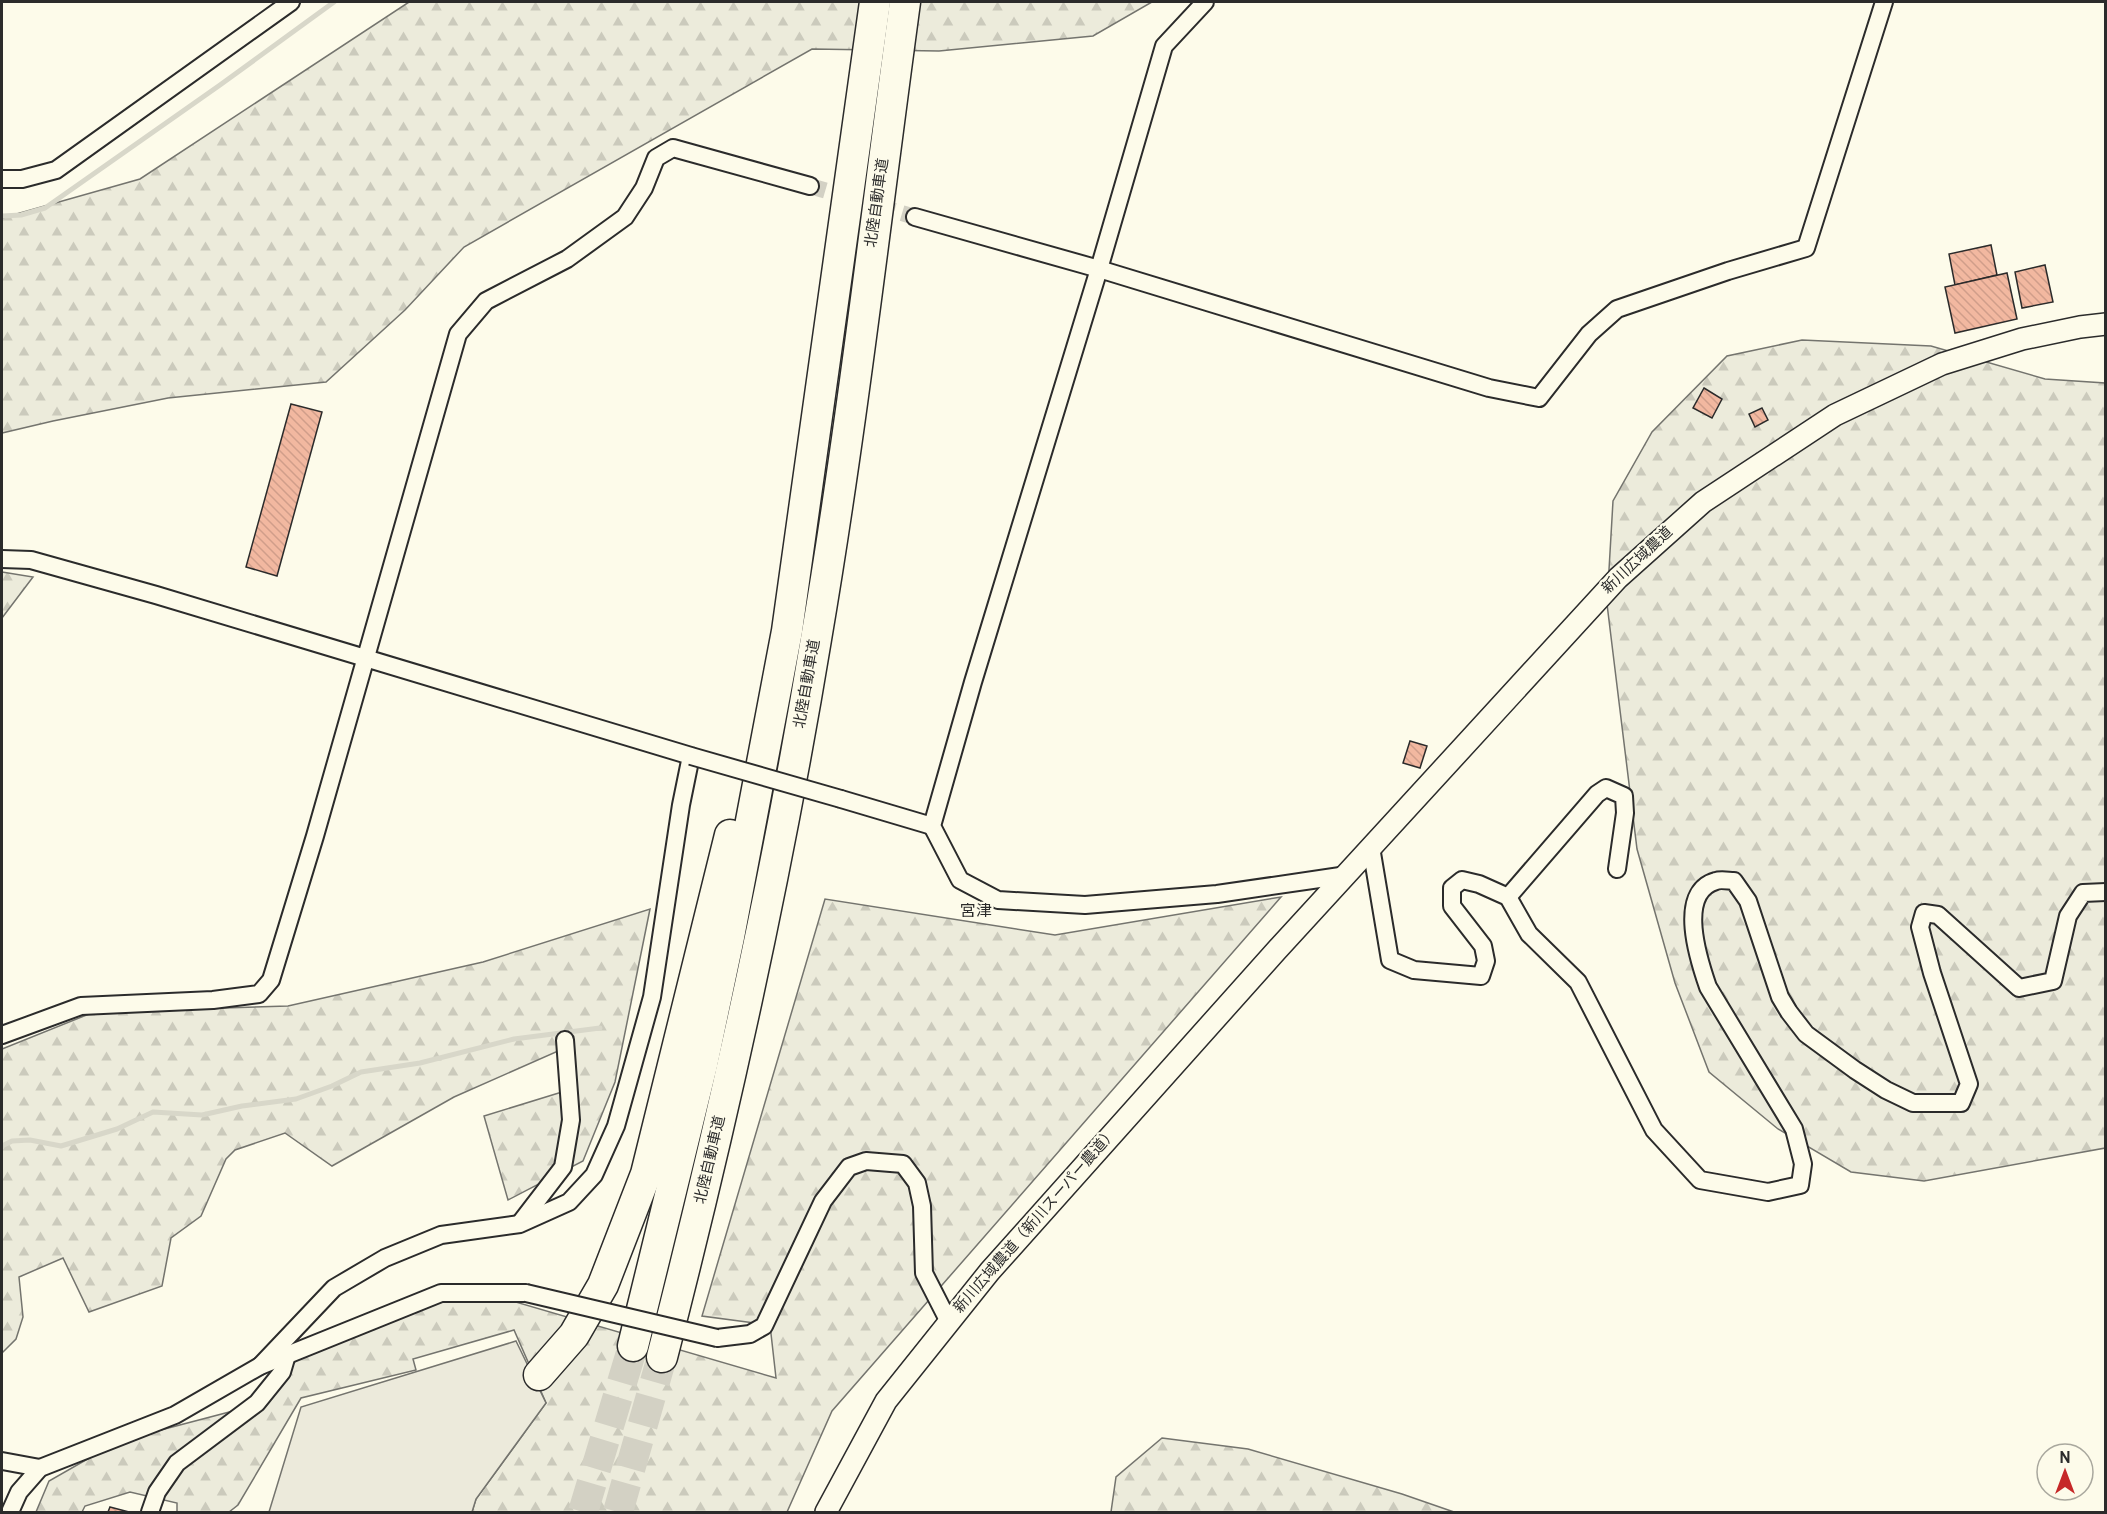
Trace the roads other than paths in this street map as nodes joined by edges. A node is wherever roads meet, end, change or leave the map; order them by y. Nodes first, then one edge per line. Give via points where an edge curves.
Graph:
1 (291, 2) edge
2 (875, 2) edge
3 (905, 2) edge
4 (1205, 2) edge
5 (1884, 2) edge
6 (2, 179) edge
7 (810, 186) tunnel mouth
8 (915, 218) tunnel mouth
9 (1099, 269) junction
10 (835, 291) junction
11 (2106, 324) edge
12 (2, 559) edge
13 (366, 657) junction
14 (691, 756) junction
15 (932, 826) junction
16 (1371, 847) junction
17 (1617, 869) dead end
18 (1347, 875) junction
19 (2106, 892) edge
20 (1508, 897) junction
21 (1276, 951) joint
22 (2, 1035) edge
23 (565, 1040) dead end
24 (520, 1224) junction
25 (949, 1322) junction
26 (633, 1346) tunnel mouth
27 (287, 1355) junction
28 (662, 1357) tunnel mouth
29 (260, 1366) junction
30 (539, 1375) dead end
31 (2, 1461) edge
32 (40, 1468) junction
33 (10, 1512) edge
34 (150, 1512) edge
35 (826, 1512) edge

1 - 6 street via 56,170 22,179
2 - 10 highway, 北陸自動車道
3 - 28 highway, 北陸自動車道 via 841,476 791,783 762,937
4 - 9 street via 1164,46
5 - 9 street via 1806,248 1617,309 1589,334 1539,398 1489,388
7 - 13 street via 673,148 656,158 644,188 625,217 567,259 486,302 458,334
8 - 9 street
9 - 15 street
10 - 26 highway, 北陸自動車道 via 787,631 755,804 702,1065
10 - 30 highway via 737,804 646,1174 603,1285 574,1335
11 - 16 street, 新川広域農道 via 2022,339 1942,364 1835,415 1703,501 1618,578
12 - 13 street via 32,560
13 - 14 street
13 - 22 street via 271,980 260,994 81,1006
14 - 15 street, bridge
14 - 24 street via 652,997 616,1126 594,1175 569,1202
15 - 18 street via 960,879 998,900 1085,905 1217,894
16 - 18 street, 新川広域農道
16 - 20 street via 1390,960 1414,970 1481,976 1486,961 1483,946 1452,906 1452,888 1462,880
17 - 20 street via 1624,796 1606,788
18 - 21 street, 新川広域農道
19 - 20 street via 2083,893 2068,916 2053,981 2029,987 2019,988 1938,915 1924,913 1920,927 1932,973 1969,1084 1961,1103 1943,1104 1913,1102 1886,1090 1806,1034 1780,997 1748,901 1734,881 1716,880 1702,889 1693,906 1694,929 1708,987 1794,1129 1803,1164 1800,1185 1768,1192 1700,1180 1654,1130 1578,982 1529,934
21 - 25 street, 新川広域農道（新川スーパー農道）
23 - 24 street via 571,1120 563,1167
24 - 29 street via 441,1236 385,1258 334,1288
25 - 27 street, bridge via 924,1273 922,1206 917,1183 903,1164 866,1161 849,1167 823,1201 764,1326 750,1334 717,1338 526,1293 441,1293
25 - 35 street, 新川広域農道（新川スーパー農道） via 886,1401
27 - 29 street
27 - 34 street via 282,1372 257,1403 177,1463 157,1492
29 - 32 street via 175,1415
31 - 32 street
32 - 33 street via 19,1492

